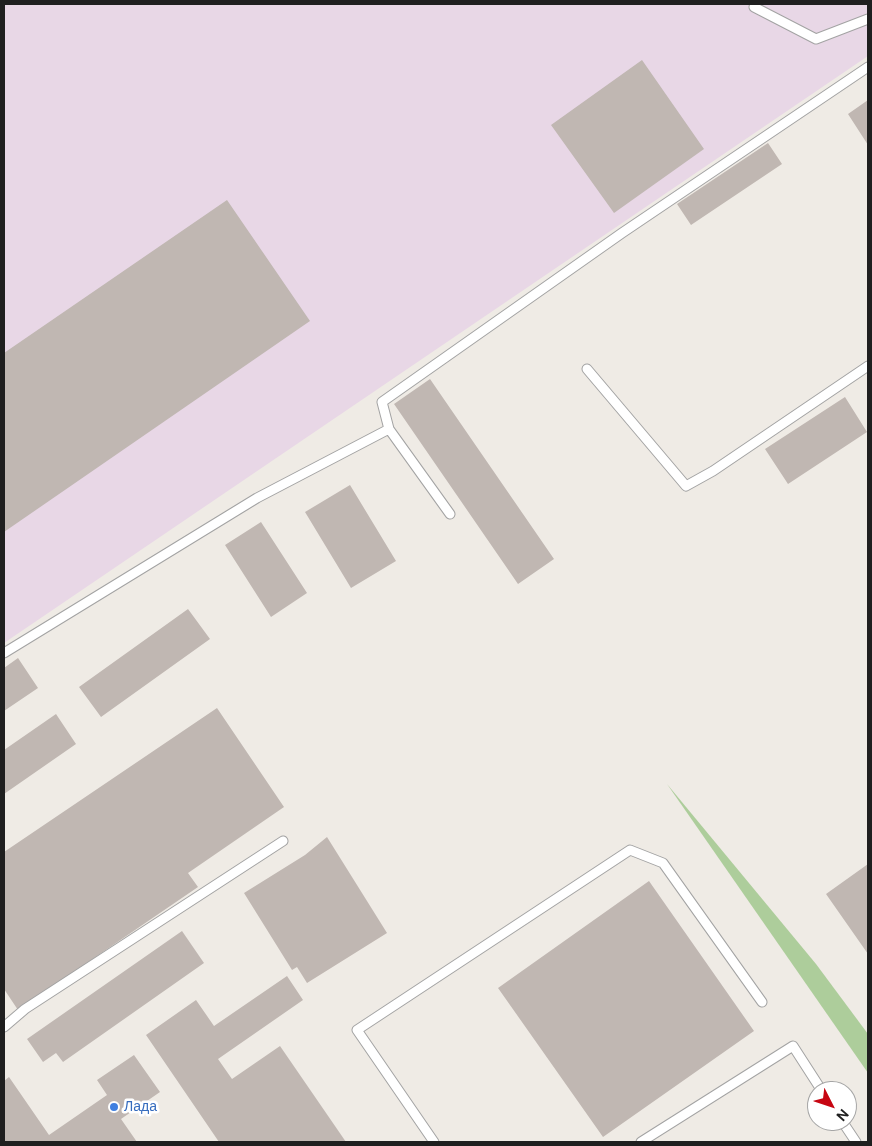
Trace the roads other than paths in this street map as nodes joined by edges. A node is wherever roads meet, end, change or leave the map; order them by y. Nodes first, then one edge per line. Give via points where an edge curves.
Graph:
1 (754, 7) dead end
2 (868, 19) edge
3 (868, 67) edge
4 (868, 366) edge
5 (586, 369) dead end
6 (389, 430) junction
7 (450, 514) dead end
8 (4, 653) edge
9 (283, 841) dead end
10 (762, 1002) dead end
11 (4, 1027) edge
12 (816, 1081) edge
13 (849, 1131) edge
14 (434, 1142) edge
15 (642, 1142) edge
16 (856, 1142) edge

1 - 2 lane via 816,39
3 - 6 lane via 622,233 382,402
4 - 5 lane via 686,486
6 - 7 lane
6 - 8 lane via 257,498
9 - 11 lane via 26,1009
10 - 14 lane via 663,863 630,850 357,1030
12 - 15 lane via 793,1046
13 - 16 lane

